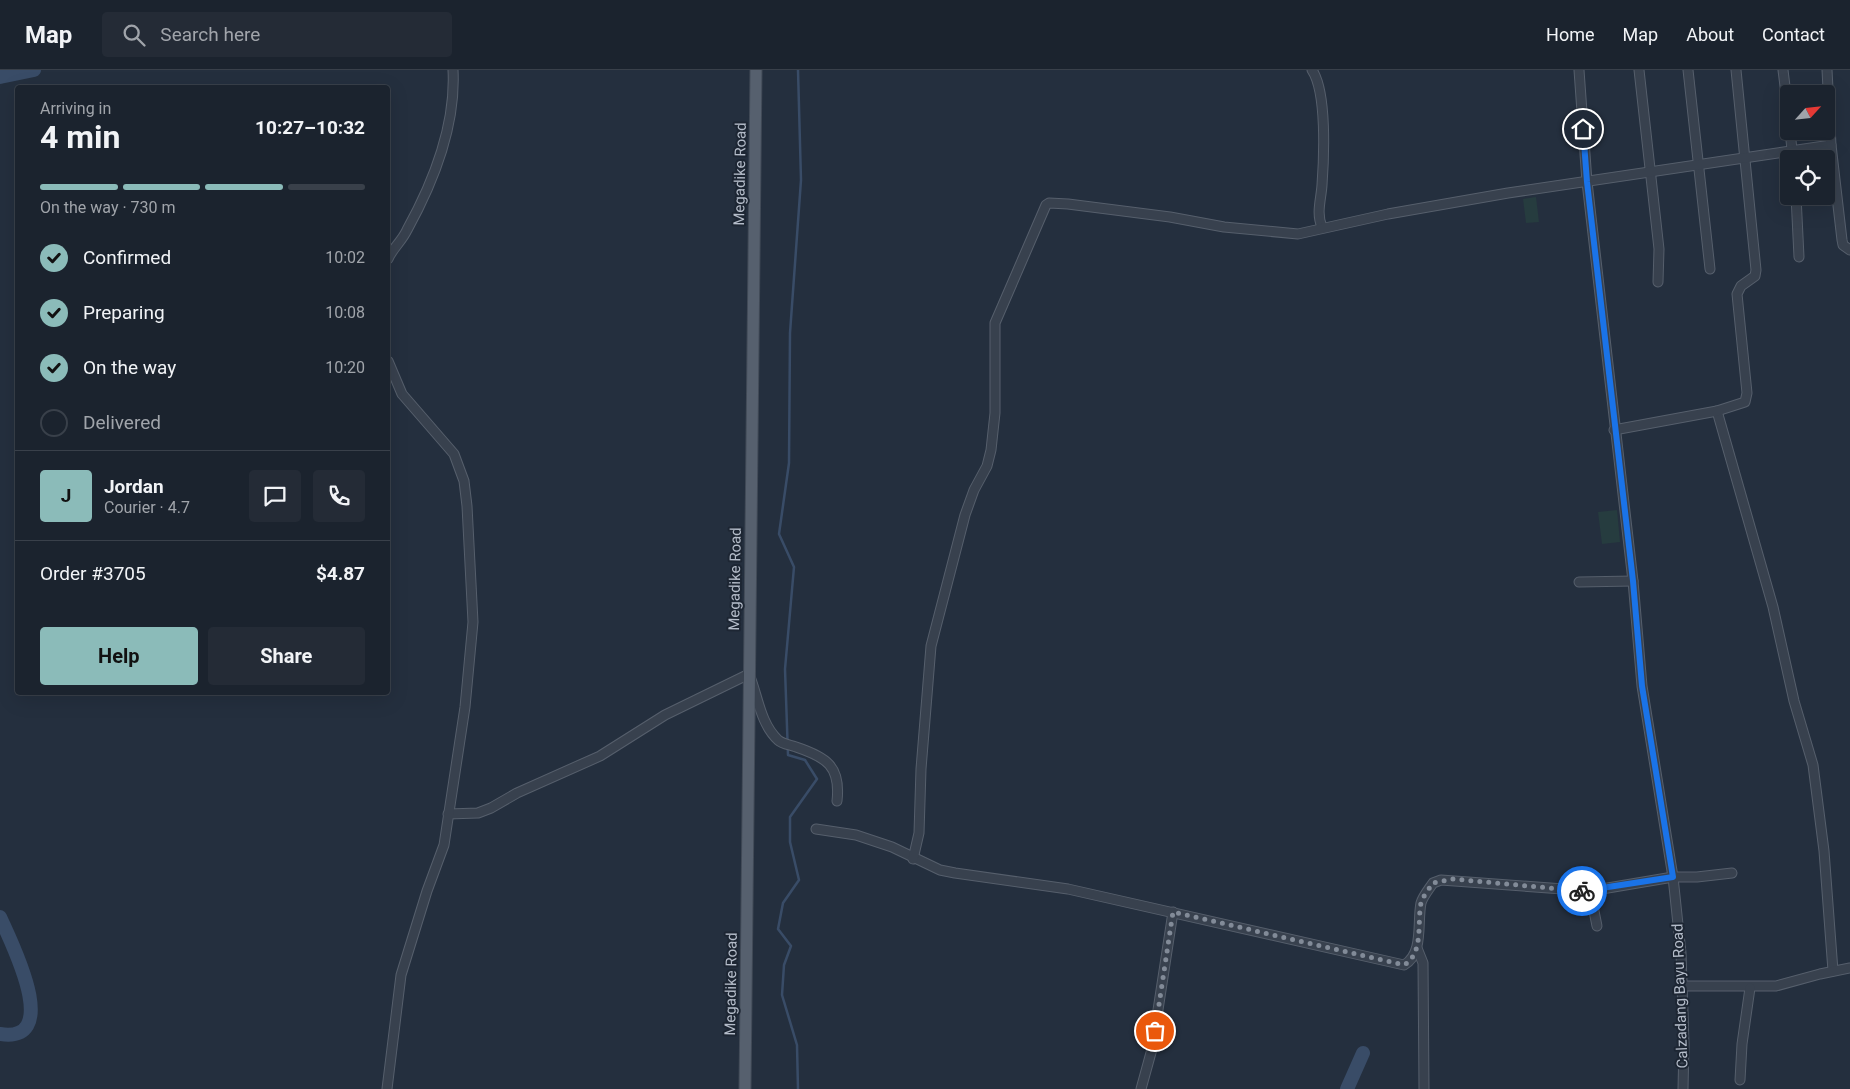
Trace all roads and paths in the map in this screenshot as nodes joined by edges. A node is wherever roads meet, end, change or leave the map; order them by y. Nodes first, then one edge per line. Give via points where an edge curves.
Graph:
1 (453, 70) edge
2 (756, 70) edge
3 (1312, 70) edge
4 (1579, 70) edge
5 (1638, 70) edge
6 (1688, 70) edge
7 (1736, 70) edge
8 (1783, 70) edge
9 (1827, 70) edge
10 (1785, 85) edge
11 (1831, 145) junction
12 (1812, 150) edge
13 (1780, 156) edge
14 (1745, 158) junction
15 (1698, 166) junction
16 (1650, 172) junction
17 (1587, 182) junction
18 (1796, 205) edge
19 (1322, 228) junction
20 (1850, 250) edge
21 (390, 256) edge
22 (1799, 257) dead end
23 (1710, 269) dead end
24 (1658, 282) dead end
25 (390, 366) edge
26 (1717, 411) junction
27 (1614, 430) junction
28 (1633, 581) junction
29 (1579, 582) dead end
30 (749, 674) junction
31 (837, 801) dead end
32 (448, 814) junction
33 (816, 830) dead end
34 (913, 859) junction
35 (1732, 873) dead end
36 (1673, 877) junction
37 (1590, 891) junction
38 (1173, 912) junction
39 (1597, 926) dead end
40 (1416, 948) junction
41 (1850, 968) edge
42 (1833, 971) junction
43 (1682, 986) junction
44 (1750, 988) junction
45 (1740, 1080) dead end
46 (387, 1089) edge
47 (745, 1089) edge
48 (1141, 1089) edge
49 (1424, 1089) edge
50 (1683, 1089) edge

1 - 21 street via 454,86 446,137 430,184
2 - 30 main road, Megadike Road
3 - 19 street via 1321,107 1323,153 1318,214
4 - 17 street, Calzadang Bayu Road
5 - 16 street
6 - 15 street
7 - 14 street
8 - 10 street
9 - 11 street
11 - 12 street
11 - 20 street via 1842,240
13 - 14 street
14 - 15 street
14 - 26 street via 1756,270 1755,276 1741,286 1737,294 1746,399 1743,405
15 - 16 street
15 - 23 street
16 - 17 street
16 - 24 street via 1659,250
17 - 19 street via 1508,193
17 - 27 street, Calzadang Bayu Road
18 - 22 street
19 - 34 street via 1286,234 1068,204 1046,205 995,323 995,412 991,450 965,515 931,646 919,833
25 - 32 street via 402,394 454,454 464,481 473,622 465,707
26 - 27 street
26 - 42 street via 1813,765 1824,851
27 - 28 street, Calzadang Bayu Road
28 - 29 street
28 - 36 street, Calzadang Bayu Road via 1642,686
30 - 31 street via 759,707 779,742 818,754 835,773
30 - 32 street via 665,715 600,756 491,808 478,813
30 - 47 main road, Megadike Road
32 - 46 street via 444,845 426,891 401,975
33 - 34 street via 856,835 892,847
34 - 38 street via 940,870 1068,888
35 - 36 street
36 - 37 street
36 - 43 street, Calzadang Bayu Road via 1682,953
37 - 39 street
37 - 40 street via 1453,879 1433,883 1422,902
38 - 40 street via 1404,965 1410,962
38 - 48 street via 1152,1049
40 - 49 street via 1423,963
41 - 42 street
42 - 44 street via 1776,986
43 - 44 street
43 - 50 street, Calzadang Bayu Road
44 - 45 street

